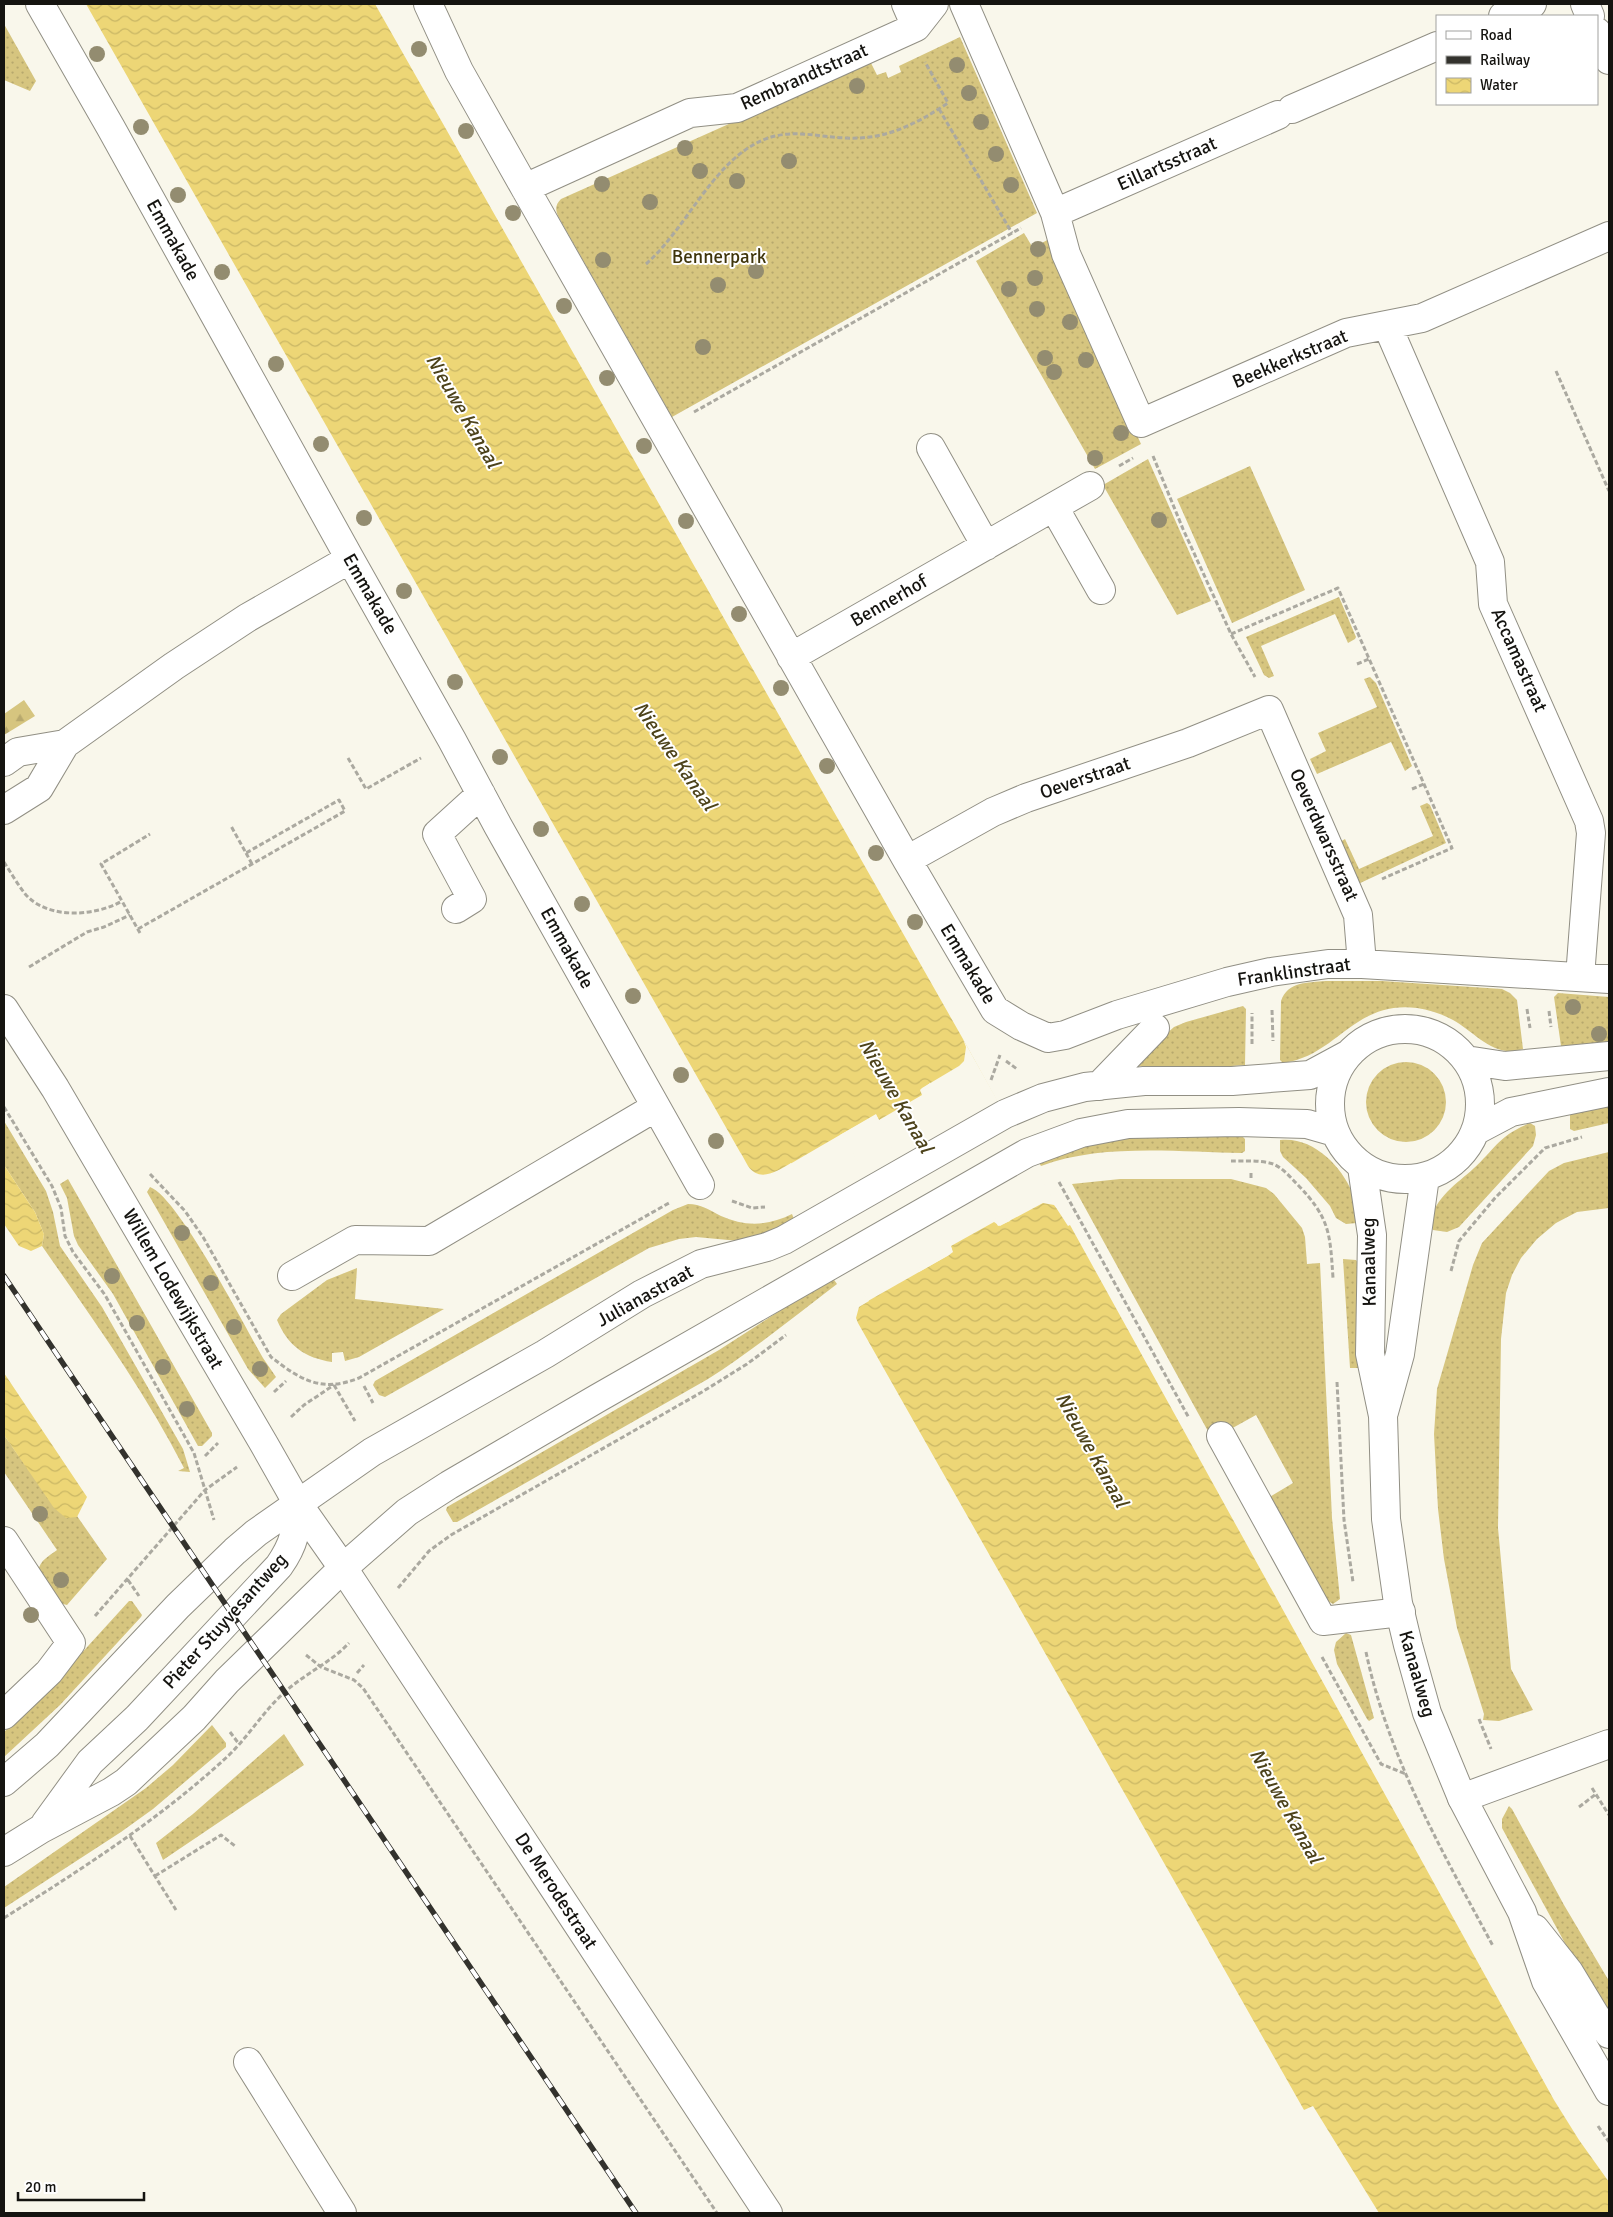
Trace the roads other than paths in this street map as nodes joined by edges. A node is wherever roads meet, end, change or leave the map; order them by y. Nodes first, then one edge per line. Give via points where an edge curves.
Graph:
1 (40, 4) edge
2 (428, 4) edge
3 (934, 4) edge
4 (964, 4) edge
5 (1532, 4) edge
6 (911, 15) edge
7 (1505, 15) edge
8 (1598, 34) edge
9 (1436, 46) edge
10 (1609, 60) edge
11 (525, 188) junction
12 (1055, 213) junction
13 (1609, 236) edge
14 (1387, 325) junction
15 (931, 448) dead end
16 (1090, 486) dead end
17 (1054, 507) junction
18 (986, 546) junction
19 (350, 559) junction
20 (1101, 590) dead end
21 (792, 657) junction
22 (1269, 710) joint
23 (65, 744) junction
24 (4, 762) edge
25 (481, 794) junction
26 (4, 810) edge
27 (906, 860) junction
28 (456, 909) dead end
29 (1362, 964) junction
30 (1580, 977) junction
31 (1609, 979) edge
32 (1188, 994) junction
33 (4, 1009) edge
34 (1048, 1038) joint
35 (1347, 1055) junction
36 (1609, 1056) edge
37 (1466, 1060) junction
38 (1099, 1086) junction
39 (1609, 1092) edge
40 (656, 1107) junction
41 (1475, 1131) junction
42 (1335, 1132) junction
43 (1362, 1167) junction
44 (1426, 1177) junction
45 (700, 1185) road end
46 (292, 1276) dead end
47 (1383, 1416) junction
48 (1222, 1436) dead end
49 (298, 1504) junction
50 (4, 1542) edge
51 (343, 1568) junction
52 (1401, 1612) junction
53 (4, 1715) edge
54 (1609, 1744) edge
55 (4, 1782) edge
56 (1462, 1798) junction
57 (41, 1829) junction
58 (4, 1852) edge
59 (1522, 1912) junction
60 (1609, 2034) edge
61 (248, 2062) dead end
62 (1609, 2091) edge
63 (342, 2213) edge
64 (768, 2213) edge

1 - 19 street, Emmakade
2 - 11 street, Emmakade via 459,71
3 - 6 street, Rembrandtstraat
4 - 12 street
5 - 7 street
6 - 11 street, Rembrandtstraat via 737,108 690,112
8 - 10 street
9 - 12 street, Eillartsstraat
11 - 21 street, Emmakade
12 - 14 street, Beekkerkstraat via 1066,254 1141,423 1346,333
13 - 14 street, Beekkerkstraat via 1422,318
14 - 30 street, Accamastraat via 1490,562 1493,604 1589,821 1591,833
15 - 18 street
16 - 17 street, Bennerhof
17 - 18 street, Bennerhof
17 - 20 street
18 - 21 street, Bennerhof
19 - 23 street via 247,618
19 - 25 street, Emmakade
21 - 27 street, Emmakade
22 - 27 street, Oeverstraat via 1188,743 1026,798 993,812
22 - 29 street, Oeverdwarsstraat via 1358,914
23 - 24 street via 18,752
23 - 26 street via 39,788
25 - 28 street via 437,834 472,898
25 - 40 street, Emmakade
27 - 34 street, Emmakade via 995,1010
29 - 30 street, Franklinstraat
29 - 32 street, Franklinstraat via 1328,964 1271,972
30 - 31 street, Franklinstraat
32 - 34 street, Franklinstraat
32 - 38 street
33 - 49 street, Willem Lodewijkstraat via 55,1088
35 - 37 street via 1364,1040 1385,1031 1407,1028 1430,1032 1450,1043
35 - 38 street via 1310,1074 1292,1077 1144,1081
35 - 42 street via 1334,1079 1329,1106
36 - 37 street via 1505,1066
37 - 41 street via 1477,1082 1480,1107
38 - 49 street, Julianastraat via 1043,1098 1005,1114 767,1247 701,1264 642,1294 545,1354 380,1447
39 - 41 street via 1511,1112
40 - 45 street, Emmakade
40 - 46 street via 429,1241 354,1240
41 - 44 street via 1464,1152 1446,1167
42 - 43 street via 1346,1152
42 - 51 street via 1307,1124 1128,1124 1073,1136 1027,1153 449,1485 407,1512
43 - 44 street via 1382,1176 1404,1180
43 - 47 street, Kanaalweg via 1372,1235 1370,1354
44 - 47 street, Kanaalweg via 1400,1354
47 - 52 street, Kanaalweg via 1386,1519
48 - 52 street via 1323,1620
49 - 51 street, Willem Lodewijkstraat
49 - 55 street, Pieter Stuyvesantweg via 256,1533 207,1577 47,1745
49 - 57 street, Pieter Stuyvesantweg via 292,1548 279,1566 137,1718 90,1762
50 - 53 street via 71,1643 49,1672
51 - 57 street, Pieter Stuyvesantweg via 150,1761 111,1792
51 - 64 street, De Merodestraat
52 - 56 street, Kanaalweg via 1427,1713
54 - 56 street
56 - 59 street, Kanaalweg
57 - 58 street, Pieter Stuyvesantweg
59 - 60 street, Kanaalweg via 1569,1972
59 - 62 street, Kanaalweg via 1546,1981
61 - 63 street

